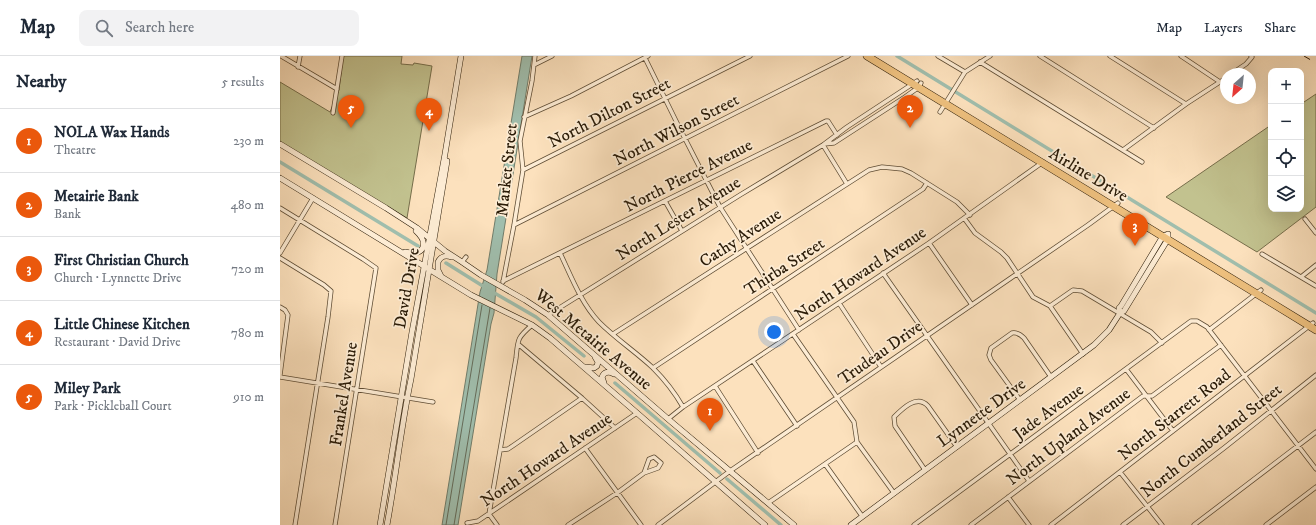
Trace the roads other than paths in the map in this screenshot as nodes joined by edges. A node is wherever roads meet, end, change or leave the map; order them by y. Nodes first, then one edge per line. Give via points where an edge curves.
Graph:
1 (281, 56) edge
2 (300, 56) edge
3 (342, 56) edge
4 (461, 56) edge
5 (465, 56) edge
6 (535, 56) edge
7 (552, 56) edge
8 (750, 56) edge
9 (848, 56) edge
10 (867, 56) edge
11 (875, 56) edge
12 (938, 56) edge
13 (990, 56) edge
14 (1040, 56) edge
15 (1110, 56) edge
16 (1181, 56) edge
17 (1251, 56) edge
18 (647, 57) edge
19 (980, 62) junction
20 (534, 65) junction
21 (298, 67) junction
22 (1240, 68) edge
23 (965, 72) junction
24 (1220, 82) joint
25 (917, 84) junction
26 (336, 89) junction
27 (665, 98) junction
28 (888, 100) junction
29 (948, 100) junction
30 (1186, 104) junction
31 (891, 106) junction
32 (874, 109) junction
33 (940, 112) dead end
34 (333, 113) dead end
35 (877, 114) junction
36 (524, 117) junction
37 (1154, 128) junction
38 (837, 135) junction
39 (686, 139) junction
40 (280, 144) edge
41 (823, 145) junction
42 (1123, 150) junction
43 (1044, 162) junction
44 (1142, 162) dead end
45 (523, 170) junction
46 (280, 178) edge
47 (706, 180) junction
48 (927, 183) junction
49 (442, 184) junction
50 (847, 184) junction
51 (313, 198) junction
52 (665, 201) junction
53 (1116, 205) junction
54 (720, 207) junction
55 (280, 208) edge
56 (970, 214) junction
57 (400, 217) junction
58 (964, 218) junction
59 (1305, 219) dead end
60 (300, 220) junction
61 (514, 225) junction
62 (682, 231) junction
63 (1316, 233) edge
64 (1166, 236) junction
65 (429, 238) junction
66 (434, 242) junction
67 (929, 243) junction
68 (395, 248) junction
69 (747, 248) junction
70 (280, 253) edge
71 (560, 253) junction
72 (1262, 254) dead end
73 (466, 257) dead end
74 (280, 258) edge
75 (455, 258) junction
76 (462, 262) junction
77 (1316, 264) edge
78 (424, 266) junction
79 (430, 269) junction
80 (883, 273) junction
81 (1018, 274) junction
82 (442, 277) junction
83 (1301, 277) junction
84 (501, 284) junction
85 (1316, 286) edge
86 (773, 288) junction
87 (1259, 292) junction
88 (580, 295) junction
89 (839, 303) junction
90 (972, 305) junction
91 (1050, 306) junction
92 (280, 307) edge
93 (1120, 313) junction
94 (548, 315) junction
95 (532, 325) junction
96 (1314, 326) edge
97 (799, 330) junction
98 (1209, 330) junction
99 (613, 334) junction
100 (793, 334) junction
101 (927, 336) junction
102 (1162, 343) junction
103 (518, 344) junction
104 (1221, 345) junction
105 (1083, 354) junction
106 (595, 357) junction
107 (753, 361) junction
108 (581, 365) junction
109 (881, 367) junction
110 (653, 368) junction
111 (1126, 369) junction
112 (616, 375) junction
113 (1316, 375) edge
114 (280, 376) edge
115 (1244, 376) junction
116 (1051, 378) junction
117 (318, 383) junction
118 (605, 385) junction
119 (715, 386) junction
120 (357, 389) junction
121 (401, 396) junction
122 (1147, 396) junction
123 (408, 397) junction
124 (582, 398) junction
125 (836, 398) junction
126 (1020, 400) junction
127 (433, 402) dead end
128 (683, 407) junction
129 (1271, 410) junction
130 (637, 412) junction
131 (668, 419) junction
132 (988, 424) junction
133 (797, 426) junction
134 (615, 428) junction
135 (1173, 431) junction
136 (1316, 432) edge
137 (857, 442) junction
138 (1298, 446) junction
139 (957, 447) junction
140 (585, 448) junction
141 (500, 450) junction
142 (758, 453) junction
143 (1010, 454) junction
144 (825, 464) junction
145 (1316, 469) edge
146 (925, 470) junction
147 (730, 471) junction
148 (1120, 472) junction
149 (644, 473) junction
150 (1029, 481) junction
151 (716, 482) junction
152 (1316, 487) edge
153 (617, 493) junction
154 (894, 493) junction
155 (1008, 497) junction
156 (768, 503) junction
157 (1147, 506) junction
158 (489, 514) junction
159 (862, 516) junction
160 (466, 523) dead end
161 (295, 525) edge
162 (335, 525) edge
163 (380, 525) edge
164 (387, 525) edge
165 (497, 525) edge
166 (568, 525) edge
167 (641, 525) edge
168 (658, 525) edge
169 (765, 525) edge
170 (794, 525) edge
171 (851, 525) edge
172 (914, 525) edge
173 (971, 525) edge
174 (1029, 525) edge
175 (1051, 525) edge
176 (1123, 525) edge
177 (1162, 525) edge
178 (1194, 525) edge
179 (1266, 525) edge

1 - 21 street
2 - 21 street
3 - 26 street
4 - 49 main road, David Drive
5 - 49 main road, David Drive
6 - 20 street, Market Street
7 - 20 street
8 - 27 street, North Dilton Street
9 - 39 street, North Wilson Street
10 - 25 highway, Airline Drive
11 - 25 highway, Airline Drive
12 - 23 street
13 - 19 street
14 - 37 street
15 - 30 street
16 - 24 street
17 - 22 street
18 - 27 street
18 - 36 street
19 - 23 street
19 - 42 street
20 - 36 street, Market Street
21 - 26 street
23 - 29 street
24 - 30 street
25 - 28 street, North Lester Avenue
25 - 29 highway, Airline Drive
25 - 31 street, North Lester Avenue
26 - 34 street
27 - 39 street
27 - 45 street, North Dilton Street
28 - 31 street
28 - 32 street, North Lester Avenue
29 - 33 street
29 - 43 highway, Airline Drive
30 - 37 street
31 - 35 street, North Lester Avenue
32 - 35 street
32 - 38 street, North Lester Avenue
35 - 41 street, North Lester Avenue via 834,143
36 - 45 street, Market Street via 520,141
37 - 42 street
38 - 41 street, North Lester Avenue
38 - 47 street, North Pierce Avenue via 827,121
39 - 47 street
39 - 61 street, North Wilson Street
40 - 57 main road, West Metairie Avenue
41 - 50 street
41 - 54 street, North Lester Avenue
42 - 44 street
43 - 53 highway, Airline Drive
43 - 56 street, North Howard Avenue
45 - 61 street, Market Street
46 - 51 main road, West Metairie Avenue
47 - 52 street, North Pierce Avenue
47 - 54 street
48 - 50 street, Cathy Avenue via 902,169 882,167 869,170
48 - 56 street via 957,202
48 - 86 street, Thirba Street via 923,189
49 - 65 main road, David Drive
49 - 66 main road, David Drive
50 - 69 street, Cathy Avenue
51 - 60 street
51 - 68 main road, West Metairie Avenue
52 - 62 street
52 - 71 street, North Pierce Avenue
53 - 64 highway, Airline Drive
53 - 81 street, Trudeau Drive
54 - 62 street, North Lester Avenue
54 - 69 street
55 - 60 street
56 - 58 street, North Howard Avenue
57 - 65 main road, West Metairie Avenue
57 - 68 main road via 420,235 424,245 422,250 413,254
58 - 67 street, North Howard Avenue
58 - 81 street via 975,233 1001,252
59 - 63 street
60 - 70 street
60 - 120 street, Frankel Avenue via 376,268
61 - 84 street, Market Street
62 - 88 street, North Lester Avenue
64 - 87 highway, Airline Drive
64 - 93 main road, Lynnette Drive via 1120,306
65 - 66 main road, West Metairie Avenue
65 - 78 main road, David Drive
66 - 75 main road, West Metairie Avenue
66 - 79 main road, David Drive
67 - 80 street, North Howard Avenue
67 - 90 street
68 - 78 main road, West Metairie Avenue
69 - 86 street
69 - 99 street, Cathy Avenue
71 - 84 street, North Pierce Avenue
71 - 88 street
72 - 83 street
73 - 76 street
74 - 117 street via 324,284 331,291
75 - 76 main road, West Metairie Avenue
75 - 82 main road via 443,256 439,260 438,270
76 - 84 main road, West Metairie Avenue
77 - 83 street
78 - 79 main road, West Metairie Avenue
78 - 121 main road, David Drive
79 - 82 main road, West Metairie Avenue
79 - 123 main road, David Drive
80 - 89 street, North Howard Avenue
80 - 101 street
81 - 90 street, Trudeau Drive
81 - 91 street via 1033,297
82 - 95 main road, West Metairie Avenue via 471,295
83 - 85 street
84 - 94 main road, West Metairie Avenue
86 - 97 street
86 - 110 street, Thirba Street
87 - 96 highway, Airline Drive
87 - 98 street
88 - 94 street, North Lester Avenue
88 - 99 street via 598,321
89 - 97 street, North Howard Avenue
89 - 109 street
90 - 101 street, Trudeau Drive
91 - 93 street via 1073,290 1082,291
91 - 105 street
92 - 114 street via 288,315
93 - 102 street via 1151,332
93 - 105 main road, Lynnette Drive via 1105,334
94 - 106 main road, West Metairie Avenue
95 - 103 street via 521,335
95 - 108 main road, West Metairie Avenue
96 - 115 street, North Starrett Road
97 - 100 street, North Howard Avenue
98 - 102 street, Jade Avenue via 1197,321 1191,321
98 - 104 street
99 - 110 street
100 - 107 street, North Howard Avenue
100 - 125 street
101 - 109 street, Trudeau Drive
101 - 132 street
102 - 111 street, Jade Avenue
103 - 124 street
103 - 141 street
104 - 115 street
104 - 122 street, North Upland Avenue via 1152,396
105 - 116 main road, Lynnette Drive
106 - 108 main road via 598,362 594,368
106 - 112 main road, West Metairie Avenue
107 - 119 street, North Howard Avenue
107 - 133 street
108 - 118 main road, West Metairie Avenue
109 - 125 street, Trudeau Drive
110 - 128 street via 672,389
111 - 122 street
111 - 143 street, Jade Avenue
112 - 118 main road via 610,372 603,374
112 - 131 main road, West Metairie Avenue
113 - 129 street, North Cumberland Street
114 - 117 street
115 - 129 street
115 - 135 street, North Starrett Road
116 - 126 main road, Lynnette Drive
116 - 126 street via 1024,338 1020,334 1012,333 991,348 989,354
117 - 120 street
117 - 161 street
118 - 130 main road, West Metairie Avenue
119 - 128 street, North Howard Avenue
119 - 142 street
120 - 121 street
120 - 162 street, Frankel Avenue
121 - 123 street
121 - 163 main road, David Drive
122 - 135 street
122 - 150 street, North Upland Avenue via 1143,396
123 - 127 street
123 - 164 main road, David Drive
124 - 134 street
124 - 141 street via 508,449
125 - 133 street, Trudeau Drive
125 - 137 street via 854,422
126 - 132 main road, Lynnette Drive
128 - 131 street, North Howard Avenue
129 - 138 street
129 - 157 street, North Cumberland Street
130 - 134 street, North Howard Avenue
130 - 151 main road, West Metairie Avenue
131 - 147 main road, West Metairie Avenue
132 - 139 main road, Lynnette Drive
132 - 143 street
133 - 142 street, Trudeau Drive
134 - 140 street, North Howard Avenue
135 - 148 street, North Starrett Road
136 - 138 street
137 - 144 street
137 - 154 street
138 - 145 street
138 - 178 street
139 - 146 main road, Lynnette Drive
139 - 146 street via 923,402 916,401 904,408 894,417 895,426
140 - 153 street
140 - 158 street, North Howard Avenue
141 - 158 street
142 - 147 street, Trudeau Drive
143 - 150 street
143 - 172 street, Jade Avenue
144 - 156 street
144 - 159 street
146 - 154 main road, Lynnette Drive
147 - 151 street, Trudeau Drive
147 - 156 main road, West Metairie Avenue
148 - 157 street
148 - 175 street, North Starrett Road
149 - 149 street via 649,459 654,457 661,462 658,468
149 - 153 street
150 - 155 street, North Upland Avenue
151 - 168 street, Trudeau Drive
151 - 169 main road, West Metairie Avenue
152 - 179 street
153 - 166 street
153 - 167 street
154 - 159 main road, Lynnette Drive
155 - 173 street, North Upland Avenue
155 - 174 street
156 - 170 main road, West Metairie Avenue
157 - 176 street, North Cumberland Street
157 - 177 street
158 - 160 street, North Howard Avenue via 478,521
158 - 165 street
159 - 171 main road, Lynnette Drive

